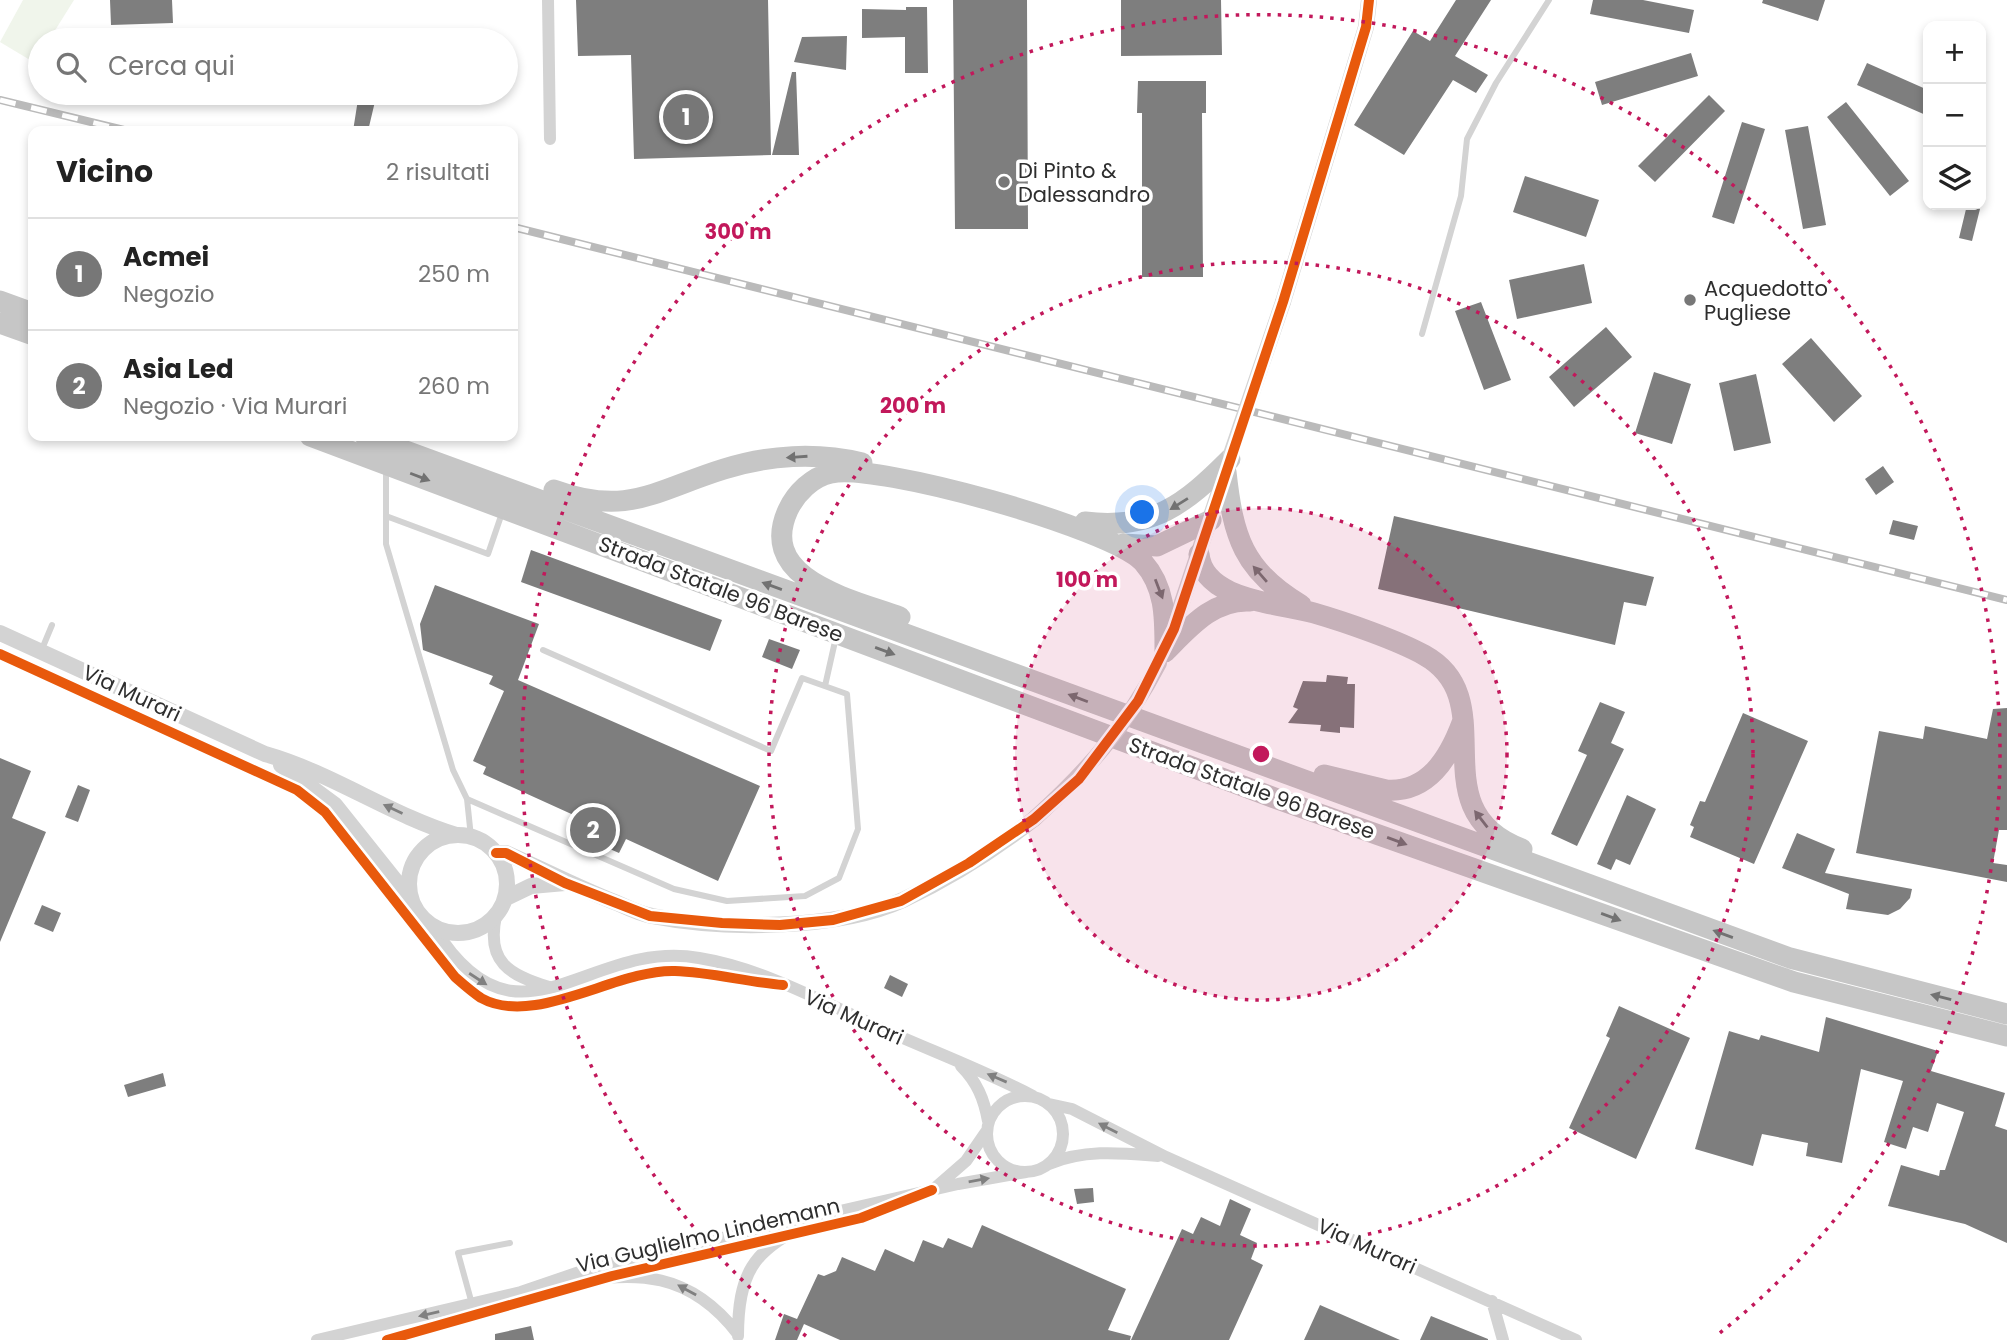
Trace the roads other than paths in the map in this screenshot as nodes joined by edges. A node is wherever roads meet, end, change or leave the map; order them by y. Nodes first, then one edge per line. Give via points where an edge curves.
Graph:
1 (548, 0) edge
2 (1370, 0) edge
3 (1379, 0) edge
4 (1549, 0) edge
5 (1366, 27) junction
6 (550, 139) dead end
7 (0, 301) edge
8 (28, 311) edge
9 (0, 323) edge
10 (28, 333) edge
11 (1422, 334) dead end
12 (324, 441) edge
13 (379, 441) edge
14 (423, 457) junction
15 (1229, 462) junction
16 (386, 464) junction
17 (910, 481) junction
18 (504, 508) junction
19 (386, 516) junction
20 (1055, 518) junction
21 (1211, 520) junction
22 (1117, 542) junction
23 (1199, 554) junction
24 (1255, 601) junction
25 (1315, 613) junction
26 (52, 625) dead end
27 (0, 633) edge
28 (837, 633) junction
29 (543, 650) dead end
30 (41, 651) junction
31 (1162, 657) junction
32 (988, 665) junction
33 (825, 686) junction
34 (1463, 721) junction
35 (1152, 726) junction
36 (265, 754) junction
37 (467, 799) junction
38 (464, 836) junction
39 (496, 853) junction
40 (565, 883) junction
41 (506, 898) junction
42 (410, 899) junction
43 (496, 916) junction
44 (1694, 923) junction
45 (433, 928) junction
46 (549, 987) junction
47 (2007, 1014) edge
48 (2007, 1036) edge
49 (959, 1064) junction
50 (1033, 1096) junction
51 (1049, 1104) junction
52 (987, 1127) junction
53 (1166, 1157) junction
54 (1047, 1165) junction
55 (1026, 1172) junction
56 (932, 1190) junction
57 (828, 1215) junction
58 (510, 1243) dead end
59 (521, 1292) junction
60 (1492, 1301) junction
61 (472, 1304) junction
62 (400, 1321) junction
63 (738, 1337) edge
64 (317, 1340) edge
65 (355, 1340) edge
66 (1503, 1340) edge
67 (1576, 1340) edge

1 - 6 street
2 - 5 street
3 - 5 street
4 - 11 lane via 1496,83 1468,139 1461,196
5 - 15 street, bridge
7 - 8 main road
9 - 10 main road
12 - 16 main road, Strada Statale 96 Barese
13 - 14 main road, Strada Statale 96 Barese
17 -> 14 main road via 845,458 801,457 744,464 641,499 602,503 574,498 463,458
32 -> 14 main road, Strada Statale 96 Barese
15 -> 20 main road via 1190,497 1150,518 1116,524
15 - 21 street
25 -> 15 main road via 1269,584 1250,561 1231,519
16 -> 18 main road, Strada Statale 96 Barese
16 - 19 lane
17 - 20 main road
17 - 32 main road via 845,471 822,476 799,492 788,511 782,531 786,552 796,570 812,584 915,623
18 - 19 lane via 488,554
18 - 28 main road, Strada Statale 96 Barese
19 - 37 lane via 386,544 453,770
20 - 22 main road
21 - 22 main road via 1157,546
21 - 23 street
22 -> 31 main road via 1146,565 1159,589 1165,617
23 - 24 main road via 1214,582
23 - 31 street
24 - 25 main road
24 - 31 main road via 1231,602 1209,612
25 - 34 main road via 1434,662 1458,694
26 - 30 lane
27 - 30 street, Via Murari
28 - 33 lane
28 -> 48 main road, Strada Statale 96 Barese via 1280,800 1794,982
29 - 33 lane via 771,751 802,677
30 - 36 street, Via Murari
31 - 40 street, bridge via 1138,701 1079,779 1001,844 901,901 833,920 768,924 650,916
35 -> 32 main road, Strada Statale 96 Barese
33 - 37 lane via 847,694 858,829 839,878 805,897 727,901 674,889
34 - 35 main road via 1436,771 1418,784 1396,790 1338,780 1253,749
44 -> 34 main road via 1492,833 1475,814 1466,792
35 - 44 main road, Strada Statale 96 Barese
38 -> 36 street, Via Murari via 432,827 296,763
36 - 42 street, Via Murari via 335,805
37 - 38 lane
38 - 39 street
38 - 42 street via 428,845 417,855 409,876
39 - 40 street via 506,853
39 - 41 street via 506,874
40 - 41 street via 531,886
41 - 43 street
42 - 45 street
43 - 45 street via 467,933
43 - 46 street via 493,945 501,962 516,977
47 -> 44 main road, Strada Statale 96 Barese via 1790,958
45 -> 46 street, Via Murari via 459,964 484,984 515,993
46 - 49 street, Via Murari via 628,960 664,954 710,960 783,985
50 -> 49 street, Via Murari
49 - 52 street via 973,1079 985,1104
50 - 51 street, Via Murari
50 - 52 street via 1004,1101
53 -> 51 street, Via Murari via 1072,1109
51 - 54 street via 1063,1133 1057,1155
52 - 55 street via 999,1163
52 - 56 street via 966,1161
53 - 54 street, Via Murari via 1108,1152 1063,1158
53 - 60 street, Via Murari
54 - 55 street, Via Murari
56 -> 55 street, Via Murari
56 - 57 street, Via Guglielmo Lindemann
57 - 59 street, Via Guglielmo Lindemann via 591,1268
57 - 63 street via 777,1238 758,1255 747,1276
58 - 61 lane via 458,1253
59 - 61 street, Via Guglielmo Lindemann
63 -> 59 street via 709,1304 659,1278 611,1276
60 - 66 street
60 - 67 street, Via Murari
61 -> 62 street, Via Guglielmo Lindemann
62 - 64 street, Via Guglielmo Lindemann
62 - 65 street

